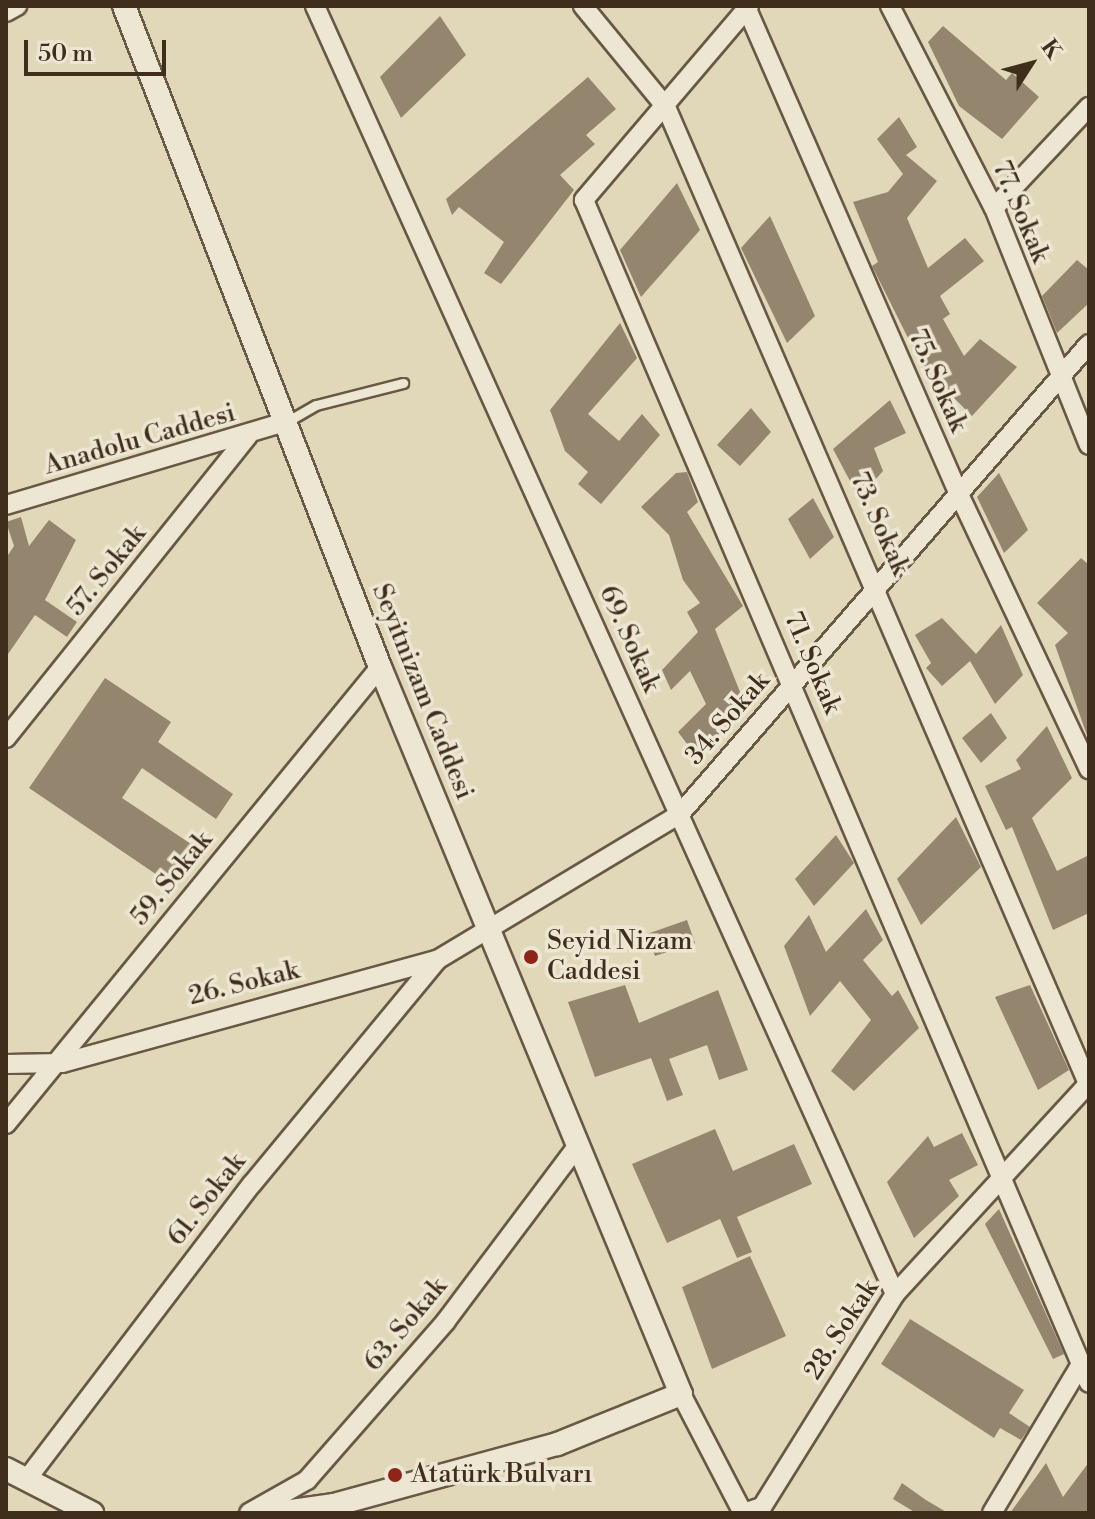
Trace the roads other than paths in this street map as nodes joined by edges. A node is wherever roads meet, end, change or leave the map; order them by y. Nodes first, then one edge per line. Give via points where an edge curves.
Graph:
1 (17, 6) edge
2 (124, 6) edge
3 (315, 6) edge
4 (583, 6) edge
5 (890, 6) edge
6 (748, 8) edge
7 (6, 12) edge
8 (666, 107) junction
9 (1089, 107) edge
10 (1074, 125) junction
11 (1089, 139) edge
12 (994, 208) junction
13 (1089, 344) edge
14 (1059, 382) junction
15 (403, 383) dead end
16 (288, 421) junction
17 (248, 436) junction
18 (1089, 445) edge
19 (957, 490) junction
20 (6, 505) edge
21 (877, 583) junction
22 (380, 667) junction
23 (793, 683) junction
24 (6, 738) edge
25 (1089, 769) edge
26 (680, 814) junction
27 (489, 930) junction
28 (437, 960) junction
29 (57, 1060) junction
30 (6, 1064) edge
31 (1089, 1084) edge
32 (6, 1124) edge
33 (578, 1145) junction
34 (1002, 1176) junction
35 (895, 1294) junction
36 (1081, 1364) junction
37 (1089, 1383) edge
38 (681, 1394) junction
39 (6, 1469) edge
40 (27, 1479) junction
41 (92, 1513) edge
42 (249, 1513) edge
43 (276, 1513) edge
44 (992, 1513) edge

1 - 7 street
2 - 16 street, Seyitnizam Caddesi
3 - 26 street, 69. Sokak
4 - 8 street, 73. Sokak
5 - 12 street, 77. Sokak
6 - 8 street, 71. Sokak
6 - 19 street, 75. Sokak
8 - 21 street, 73. Sokak
8 - 23 street, 71. Sokak via 584,200
9 - 10 street
10 - 11 street
10 - 12 street
12 - 14 street, 77. Sokak
13 - 14 street, 34. Sokak
14 - 18 street, 77. Sokak
14 - 19 street, 34. Sokak
15 - 16 lane via 316,405
16 - 17 street, Anadolu Caddesi
16 - 22 street, Seyitnizam Caddesi
17 - 20 street, Anadolu Caddesi
17 - 24 street, 57. Sokak
19 - 21 street, 34. Sokak
19 - 25 street, 75. Sokak
21 - 23 street, 34. Sokak
21 - 31 street, 73. Sokak
22 - 27 street, Seyitnizam Caddesi
22 - 29 street, 59. Sokak
23 - 26 street, 34. Sokak
23 - 34 street, 71. Sokak
26 - 27 street, 34. Sokak
26 - 35 street, 69. Sokak
27 - 28 street, 26. Sokak
27 - 33 street, Seyitnizam Caddesi
28 - 29 street, 26. Sokak
28 - 40 street, 61. Sokak via 252,1184
29 - 30 street, 26. Sokak
29 - 32 street, 59. Sokak
31 - 34 street, 28. Sokak
33 - 38 street, Seyitnizam Caddesi
33 - 42 street, 63. Sokak via 446,1321 307,1480
34 - 35 street, 28. Sokak
34 - 36 street, 71. Sokak
35 - 38 street, 28. Sokak via 762,1507 743,1513
36 - 37 street, 71. Sokak
36 - 44 street
38 - 43 street via 557,1444 334,1505
39 - 40 street
40 - 41 street

